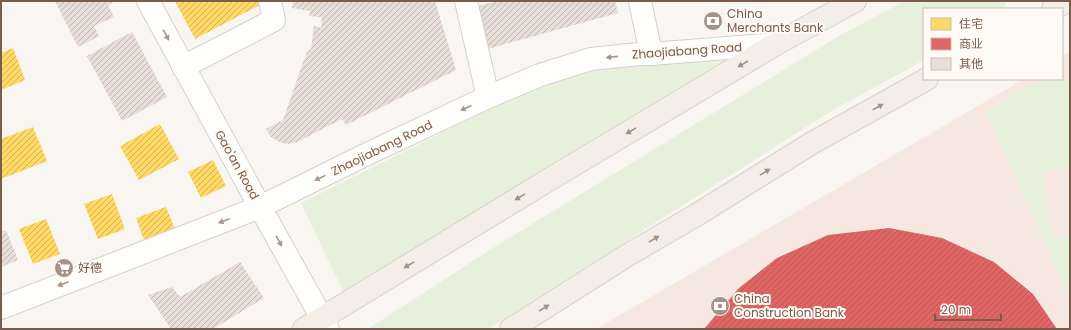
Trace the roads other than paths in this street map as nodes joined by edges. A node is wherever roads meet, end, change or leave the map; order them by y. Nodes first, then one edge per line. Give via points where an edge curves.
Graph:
1 (148, 1) edge
2 (270, 1) edge
3 (466, 1) edge
4 (640, 1) edge
5 (1068, 1) edge
6 (843, 4) edge
7 (1055, 8) edge
8 (776, 44) junction
9 (651, 54) junction
10 (183, 67) junction
11 (925, 80) edge
12 (488, 97) junction
13 (260, 207) junction
14 (1, 308) edge
15 (318, 325) edge
16 (511, 329) edge

1 -> 10 street, Gao'an Road
2 - 10 street via 274,20
3 - 12 street
4 - 9 street
5 - 7 main road
6 - 8 main road, Zhaojiabang Road
8 - 9 street, Zhaojiabang Road
8 -> 15 main road, Zhaojiabang Road via 550,179
9 -> 12 street, Zhaojiabang Road via 591,59 540,75
10 - 13 street, Gao'an Road
16 -> 11 main road via 812,143
12 -> 13 street, Zhaojiabang Road
13 -> 14 street, Zhaojiabang Road
13 -> 15 street, Gao'an Road

